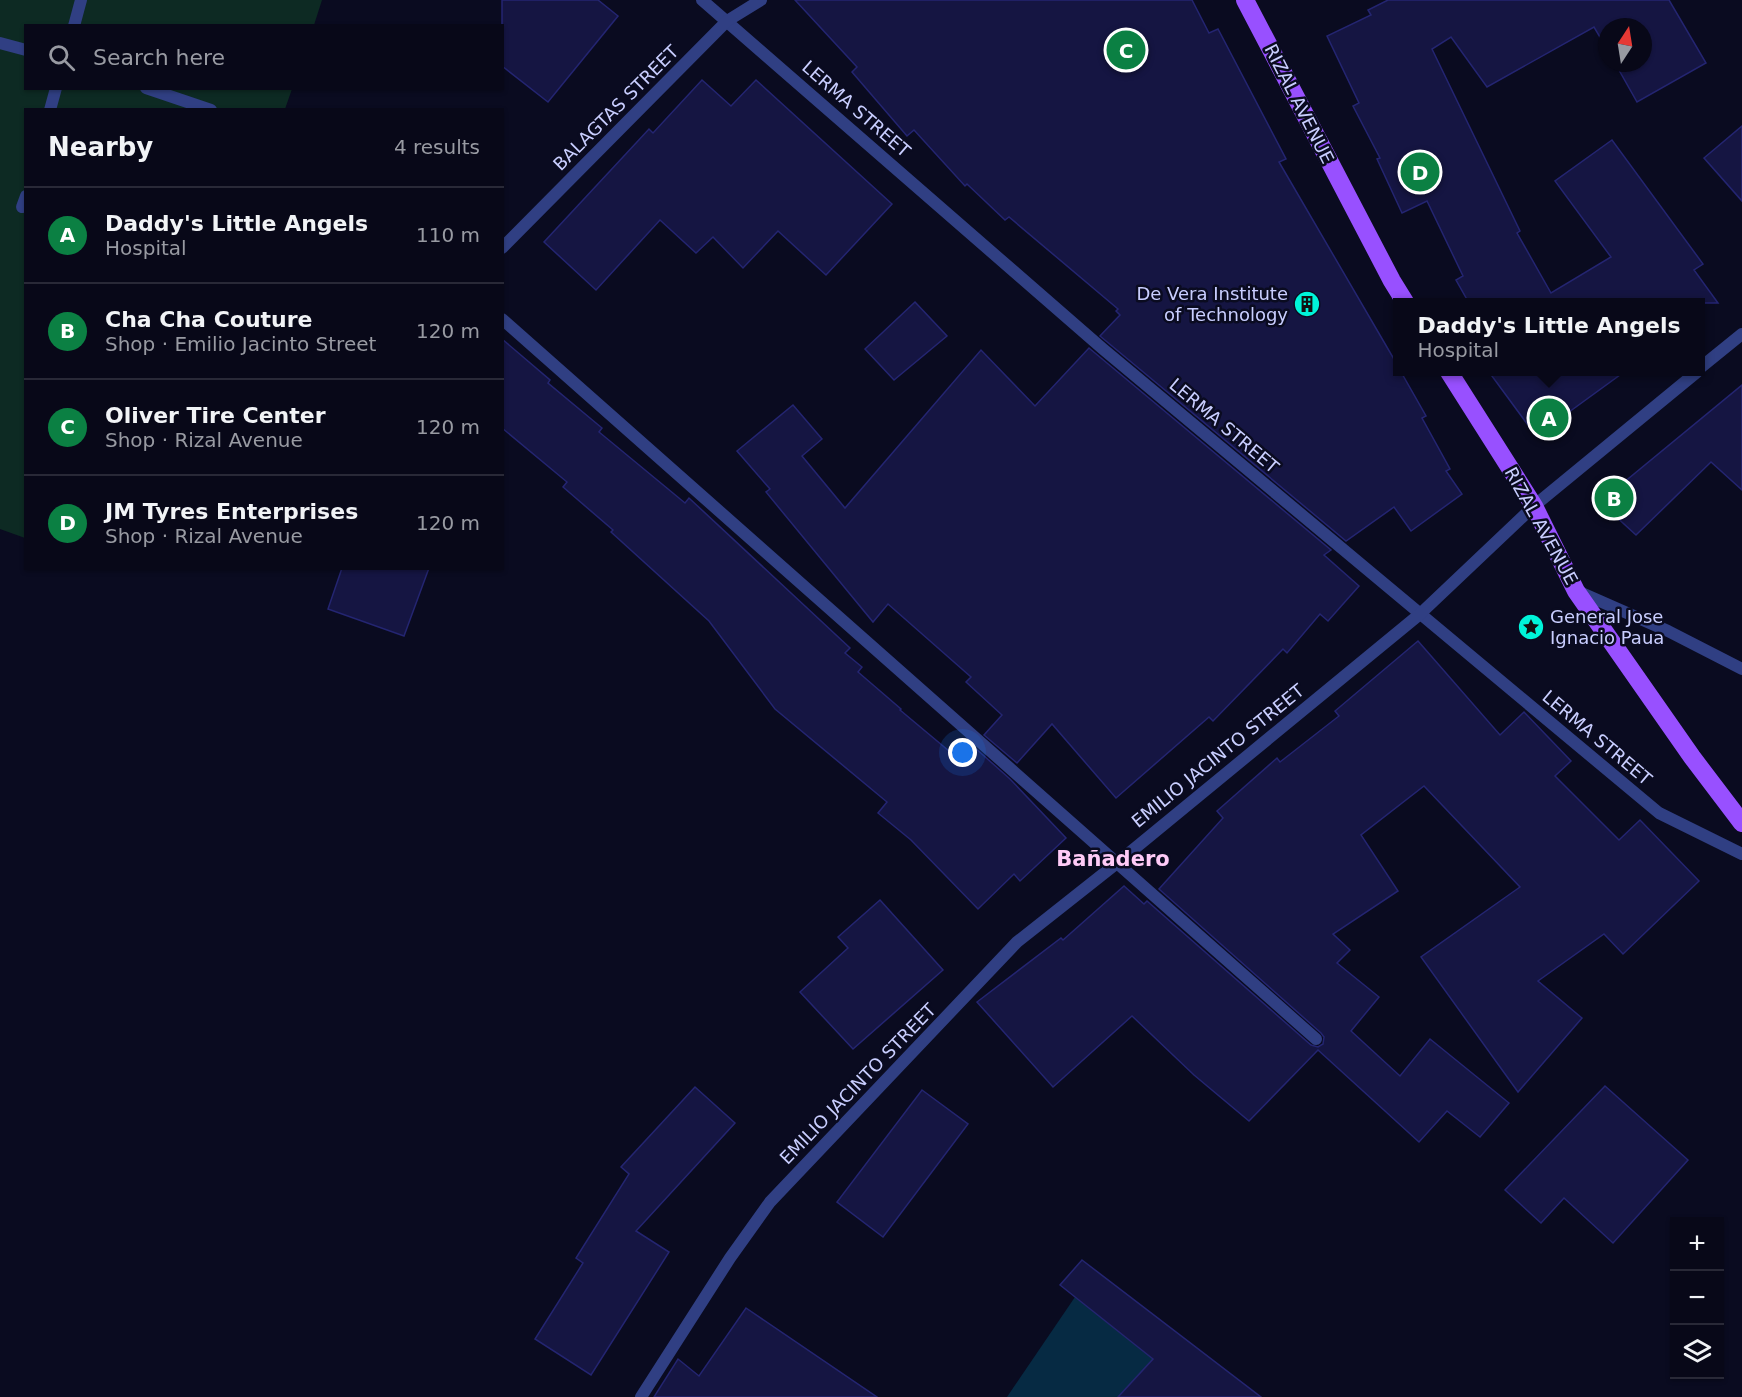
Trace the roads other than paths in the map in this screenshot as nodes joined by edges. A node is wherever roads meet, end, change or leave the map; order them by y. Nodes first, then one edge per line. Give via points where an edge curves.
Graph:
1 (81, 0) edge
2 (702, 0) edge
3 (761, 0) edge
4 (1245, 0) edge
5 (728, 21) junction
6 (75, 24) edge
7 (0, 43) edge
8 (24, 49) edge
9 (55, 90) edge
10 (152, 90) edge
11 (51, 108) edge
12 (205, 108) edge
13 (504, 246) edge
14 (1402, 298) edge
15 (504, 321) edge
16 (1742, 334) edge
17 (1705, 365) edge
18 (1452, 376) edge
19 (1691, 376) edge
20 (1534, 506) junction
21 (1576, 591) junction
22 (1420, 614) junction
23 (1742, 669) edge
24 (1742, 823) edge
25 (1742, 854) edge
26 (1117, 863) junction
27 (1316, 1039) dead end
28 (640, 1397) edge

1 - 6 street
2 - 5 street, LERMA STREET
3 - 5 street, BALAGTAS STREET
4 - 14 main road, RIZAL AVENUE
5 - 13 street, BALAGTAS STREET
5 - 22 street, LERMA STREET via 1103,349
7 - 8 street
9 - 11 street
10 - 12 street
15 - 26 street
16 - 17 street
18 - 20 main road, RIZAL AVENUE
19 - 20 street, EMILIO JACINTO STREET
20 - 21 main road, RIZAL AVENUE
20 - 22 street, EMILIO JACINTO STREET
21 - 23 street
21 - 24 main road, RIZAL AVENUE
22 - 25 street, LERMA STREET via 1659,813
22 - 26 street, EMILIO JACINTO STREET
26 - 27 street
26 - 28 street, EMILIO JACINTO STREET via 1017,942 770,1202

